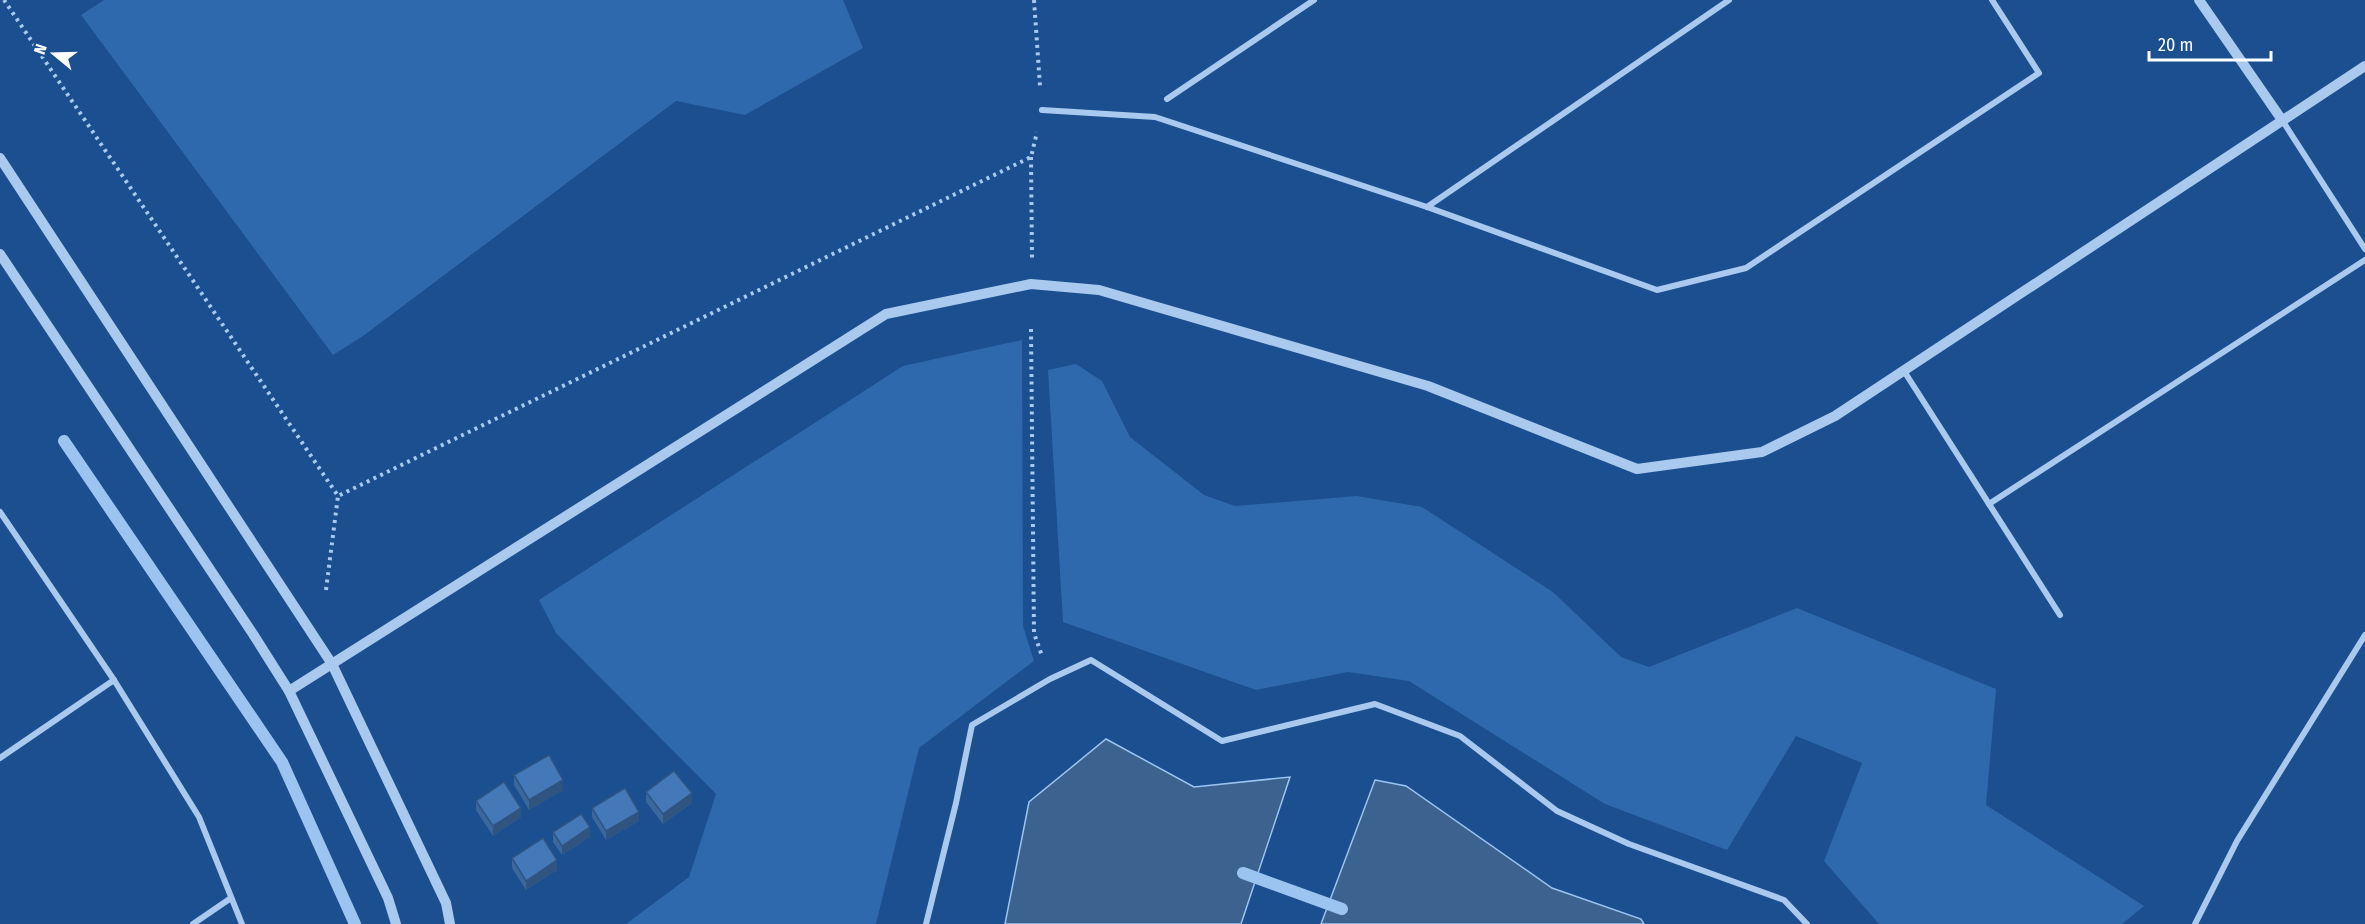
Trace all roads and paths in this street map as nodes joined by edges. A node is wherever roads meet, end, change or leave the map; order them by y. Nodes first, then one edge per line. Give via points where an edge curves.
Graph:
1 (4, 0) edge
2 (1034, 0) edge
3 (1314, 0) edge
4 (1729, 0) edge
5 (1992, 0) edge
6 (2199, 0) edge
7 (2365, 66) edge
8 (1167, 99) dead end
9 (1042, 111) junction
10 (2282, 120) junction
11 (1031, 157) junction
12 (0, 158) edge
13 (1427, 207) junction
14 (2365, 249) edge
15 (0, 254) edge
16 (1032, 259) dead end
17 (2365, 260) edge
18 (1030, 329) dead end
19 (1904, 371) junction
20 (338, 496) junction
21 (1989, 504) junction
22 (0, 512) edge
23 (326, 591) dead end
24 (2060, 615) dead end
25 (2365, 635) edge
26 (332, 664) junction
27 (1050, 679) junction
28 (114, 680) junction
29 (289, 691) junction
30 (0, 758) edge
31 (231, 898) junction
32 (193, 924) edge
33 (242, 924) edge
34 (396, 924) edge
35 (450, 924) edge
36 (926, 924) edge
37 (1807, 924) edge
38 (2195, 924) edge

1 - 20 path
2 - 9 path
3 - 8 street
4 - 13 street
5 - 13 street via 2039,73 1746,268 1657,290
6 - 10 street
7 - 10 street
9 - 11 path
9 - 13 street via 1155,117
10 - 14 street
10 - 19 street
11 - 16 path
11 - 20 path
12 - 26 street
15 - 29 street
17 - 21 street
18 - 27 path via 1034,633
19 - 21 street
19 - 26 street via 1835,417 1762,452 1637,469 1428,386 1099,290 1030,284 886,314
20 - 23 path
21 - 24 street
22 - 28 street
25 - 38 street via 2237,841
26 - 29 street
26 - 35 street via 446,903
27 - 36 street via 972,725
27 - 37 street via 1091,660 1222,741 1375,704 1460,736 1557,811 1629,844 1784,900
28 - 30 street
28 - 31 street via 199,817
29 - 34 street via 388,898
31 - 32 street
31 - 33 street

